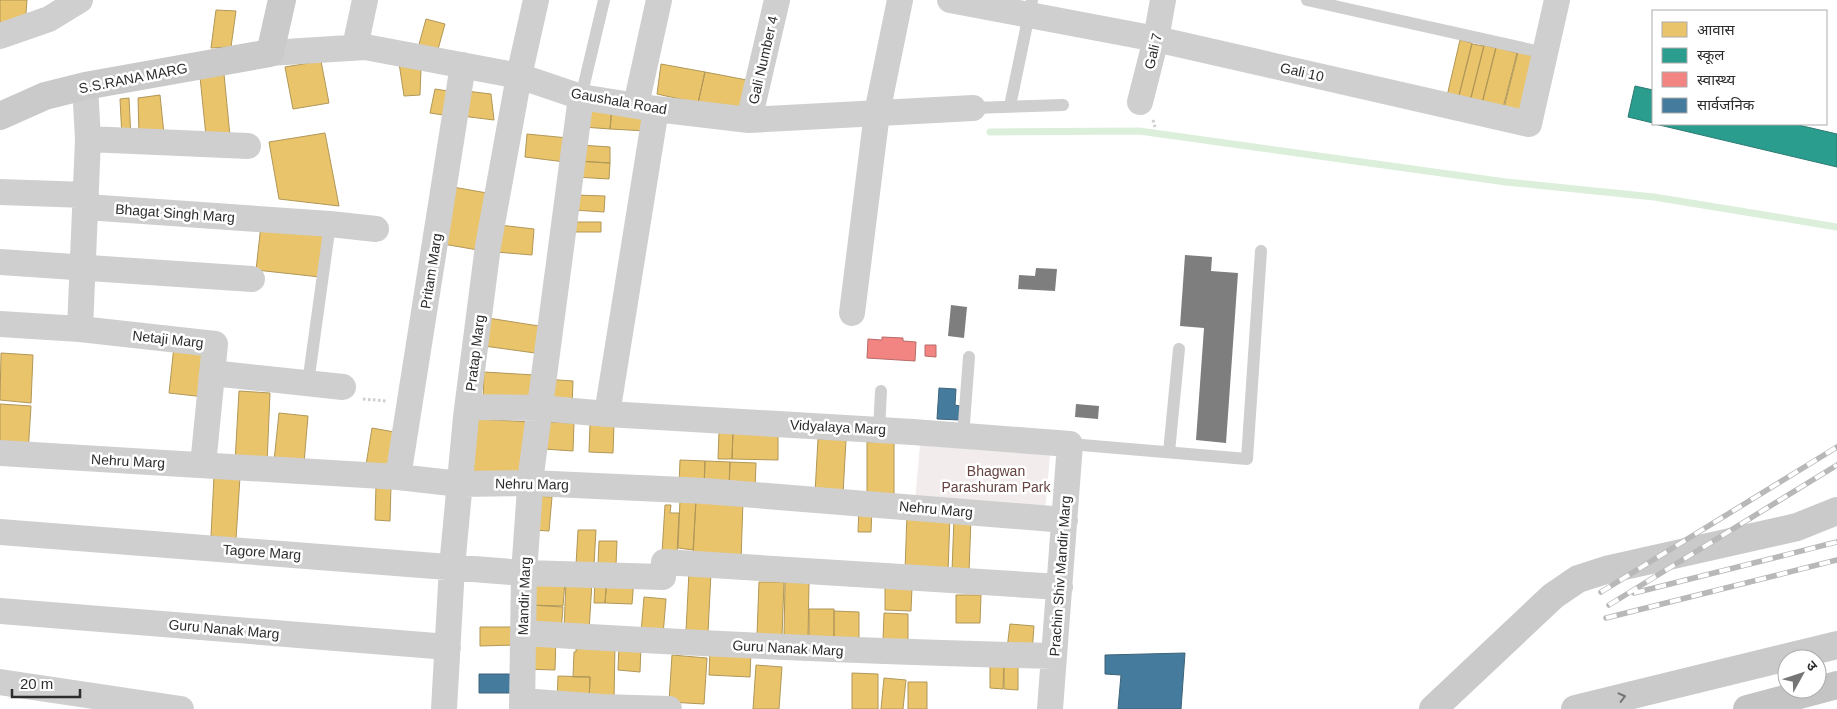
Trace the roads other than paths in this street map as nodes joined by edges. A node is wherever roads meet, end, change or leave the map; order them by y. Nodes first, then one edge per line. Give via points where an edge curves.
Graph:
1 (80, 0) edge
2 (282, 0) edge
3 (365, 0) edge
4 (536, 0) edge
5 (604, 0) edge
6 (659, 0) edge
7 (777, 0) edge
8 (900, 0) edge
9 (950, 0) edge
10 (1163, 0) edge
11 (1307, 0) edge
12 (1557, 0) edge
13 (1031, 8) edge
14 (0, 36) edge
15 (1156, 39) junction
16 (355, 47) junction
17 (270, 53) junction
18 (1545, 53) junction
19 (463, 66) junction
20 (519, 76) junction
21 (85, 86) junction
22 (581, 97) junction
23 (1140, 102) dead end
24 (1064, 105) dead end
25 (1010, 106) junction
26 (646, 107) junction
27 (973, 108) joint
28 (877, 113) junction
29 (0, 116) edge
30 (749, 120) junction
31 (88, 139) junction
32 (248, 146) dead end
33 (0, 192) edge
34 (86, 201) junction
35 (330, 224) junction
36 (376, 228) dead end
37 (1261, 251) dead end
38 (0, 262) edge
39 (82, 267) junction
40 (252, 279) dead end
41 (852, 313) dead end
42 (0, 324) edge
43 (80, 329) junction
44 (1178, 348) dead end
45 (970, 358) dead end
46 (212, 373) junction
47 (308, 383) junction
48 (343, 387) road end
49 (881, 391) dead end
50 (468, 407) junction
51 (540, 408) junction
52 (607, 414) junction
53 (879, 430) junction
54 (963, 436) junction
55 (1070, 444) junction
56 (1169, 452) junction
57 (0, 453) edge
58 (203, 465) junction
59 (398, 476) junction
60 (531, 483) junction
61 (460, 484) junction
62 (1837, 511) edge
63 (1064, 520) junction
64 (0, 532) edge
65 (452, 567) junction
66 (524, 573) junction
67 (1060, 587) junction
68 (0, 611) edge
69 (523, 632) junction
70 (1837, 645) edge
71 (448, 647) junction
72 (1054, 656) junction
73 (0, 682) edge
74 (1837, 685) edge
75 (106, 704) edge
76 (522, 705) edge
77 (602, 708) edge
78 (181, 709) edge
79 (444, 709) edge
80 (669, 709) edge
81 (1050, 709) edge
82 (1433, 709) edge
83 (1575, 709) edge
84 (1747, 709) edge

1 - 14 street via 49,20
2 - 17 street
3 - 16 street
4 - 20 street, Pratap Marg
5 - 22 lane
6 - 26 street
7 - 30 street, Gali Number 4
8 - 28 street
9 - 13 street, Gali 10
10 - 15 street, Gali 7
11 - 18 lane
12 - 18 street, Gali 10
13 - 15 street, Gali 10
13 - 25 lane
15 - 18 street, Gali 10 via 1529,124
15 - 23 street, Gali 7
16 - 17 street, Gaushala Road
16 - 19 street, Gaushala Road
17 - 21 street, S.S.RANA MARG
19 - 20 street, Gaushala Road
19 - 59 street, Pritam Marg
20 - 22 street, Gaushala Road
20 - 50 street, Pratap Marg via 488,246
21 - 29 street, S.S.RANA MARG via 45,96
21 - 31 street
22 - 26 street, Gaushala Road
22 - 51 street, Mandir Marg
24 - 25 lane
25 - 27 lane
26 - 30 street, Gaushala Road
26 - 52 street
27 - 28 street, Gaushala Road
28 - 30 street, Gaushala Road
28 - 41 street
31 - 32 street
31 - 34 street
33 - 34 street, Bhagat Singh Marg
34 - 35 street, Bhagat Singh Marg
34 - 39 street
35 - 36 street, Bhagat Singh Marg
35 - 47 lane
37 - 56 lane via 1248,459
38 - 39 street
39 - 40 street
39 - 43 street
42 - 43 street, Netaji Marg
43 - 46 street, Netaji Marg via 215,344
44 - 56 lane
45 - 54 lane
46 - 47 street
46 - 58 street, Netaji Marg
47 - 48 street
49 - 53 lane
50 - 51 street, Vidyalaya Marg
50 - 61 street, Pratap Marg
51 - 52 street, Vidyalaya Marg
51 - 60 street, Mandir Marg
52 - 53 street, Vidyalaya Marg
53 - 54 street, Vidyalaya Marg
54 - 55 street, Vidyalaya Marg
55 - 56 lane
55 - 63 street, Prachin Shiv Mandir Marg
57 - 58 street, Nehru Marg
58 - 59 street, Nehru Marg
59 - 61 street, Nehru Marg
60 - 61 street, Nehru Marg
60 - 63 street, Nehru Marg via 705,491
60 - 66 street, Mandir Marg
61 - 65 street, Pratap Marg
62 - 82 street via 1797,527 1578,578 1553,596
63 - 67 street, Prachin Shiv Mandir Marg
64 - 65 street, Tagore Marg
65 - 66 street, Tagore Marg
65 - 71 street, Pratap Marg
66 - 67 street, Tagore Marg via 663,576 664,562
66 - 69 street, Mandir Marg
67 - 72 street, Prachin Shiv Mandir Marg
68 - 71 street, Guru Nanak Marg
69 - 72 street, Guru Nanak Marg via 899,653
69 - 76 street, Mandir Marg
83 -> 70 street
71 - 79 street, Pratap Marg
72 - 81 street, Prachin Shiv Mandir Marg
73 - 75 street
74 - 84 main road
75 - 78 street
76 - 77 street
77 - 80 street

